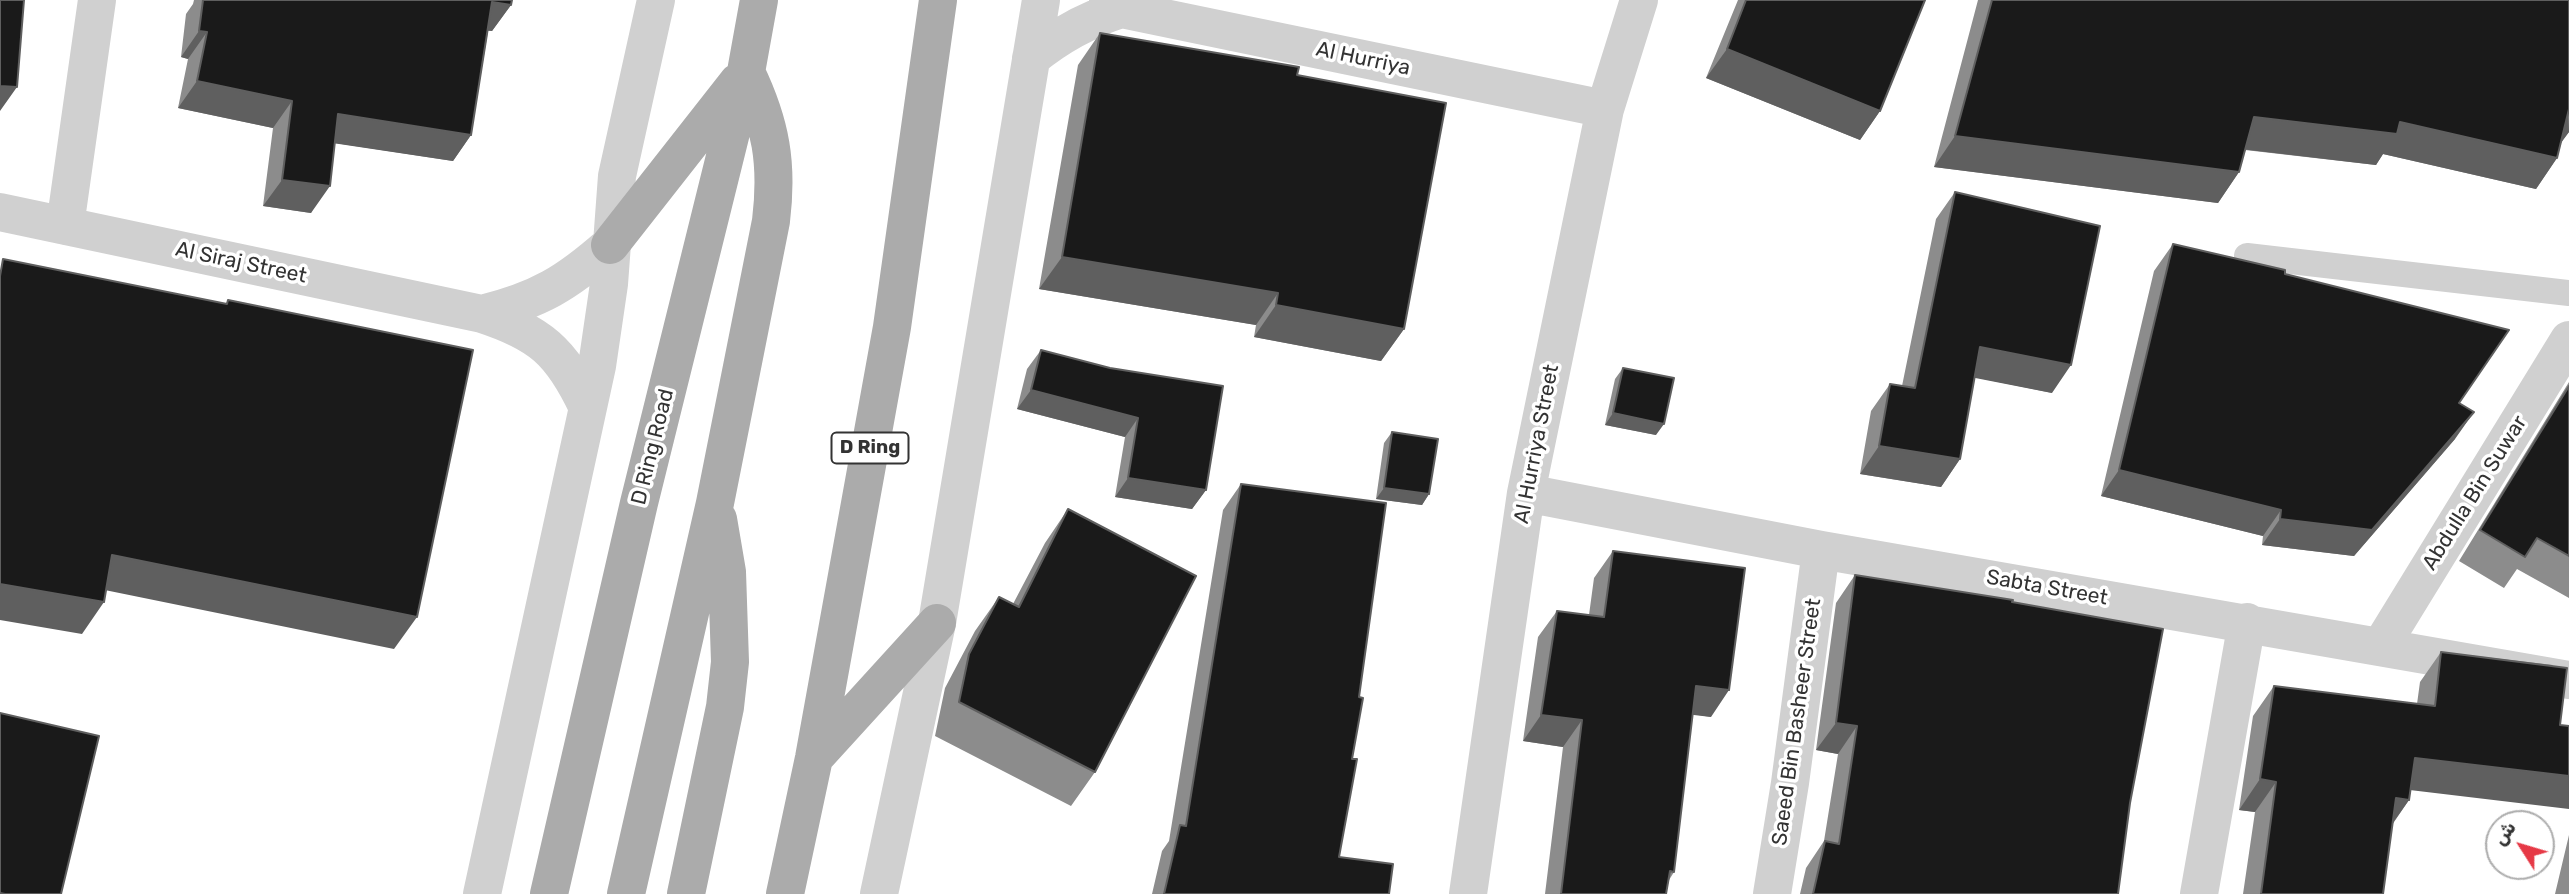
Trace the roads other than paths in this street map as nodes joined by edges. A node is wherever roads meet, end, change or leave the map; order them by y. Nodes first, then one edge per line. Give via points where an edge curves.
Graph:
1 (97, 0) edge
2 (656, 0) edge
3 (758, 0) edge
4 (938, 0) edge
5 (1041, 0) edge
6 (1639, 0) edge
7 (1115, 5) edge
8 (1031, 58) junction
9 (746, 72) junction
10 (1605, 109) junction
11 (0, 212) edge
12 (65, 226) junction
13 (610, 244) junction
14 (2247, 256) dead end
15 (2569, 293) edge
16 (482, 314) junction
17 (2569, 340) edge
18 (587, 406) junction
19 (1526, 493) junction
20 (715, 503) junction
21 (1821, 550) junction
22 (2247, 622) junction
23 (937, 623) junction
24 (2381, 646) junction
25 (2569, 680) edge
26 (814, 758) junction
27 (482, 894) edge
28 (549, 894) edge
29 (626, 894) edge
30 (686, 894) edge
31 (785, 894) edge
32 (879, 894) edge
33 (1468, 894) edge
34 (1772, 894) edge
35 (2199, 894) edge

1 - 12 street
2 - 13 street via 617,176
3 - 9 main road, D Ring Road
4 - 26 main road, D Ring via 892,327
5 - 8 street
6 - 10 street, Al Hurriya Street
7 - 8 street, Al Hurriya via 1051,41
7 - 10 street, Al Hurriya
8 - 23 street
9 - 13 main road
9 - 20 main road via 769,129 775,190
9 - 28 main road, D Ring Road via 639,503
10 - 19 street, Al Hurriya Street
11 - 12 street, Al Siraj Street
12 - 16 street, Al Siraj Street
13 - 16 street, Al Siraj Street via 549,292
13 - 18 street via 604,324
14 - 15 lane
16 - 18 street, Al Siraj Street via 517,326 548,346 571,373
17 - 24 street, Abdulla Bin Suwar
18 - 27 street
19 - 21 street, Sabta Street
19 - 33 street, Al Hurriya Street
20 - 29 main road
20 - 30 main road via 727,572 730,662
21 - 22 street, Sabta Street
21 - 34 street, Saeed Bin Basheer Street
22 - 24 street, Sabta Street
22 - 35 street
23 - 26 main road
23 - 32 street
24 - 25 street, Sabta Street
26 - 31 main road, D Ring

